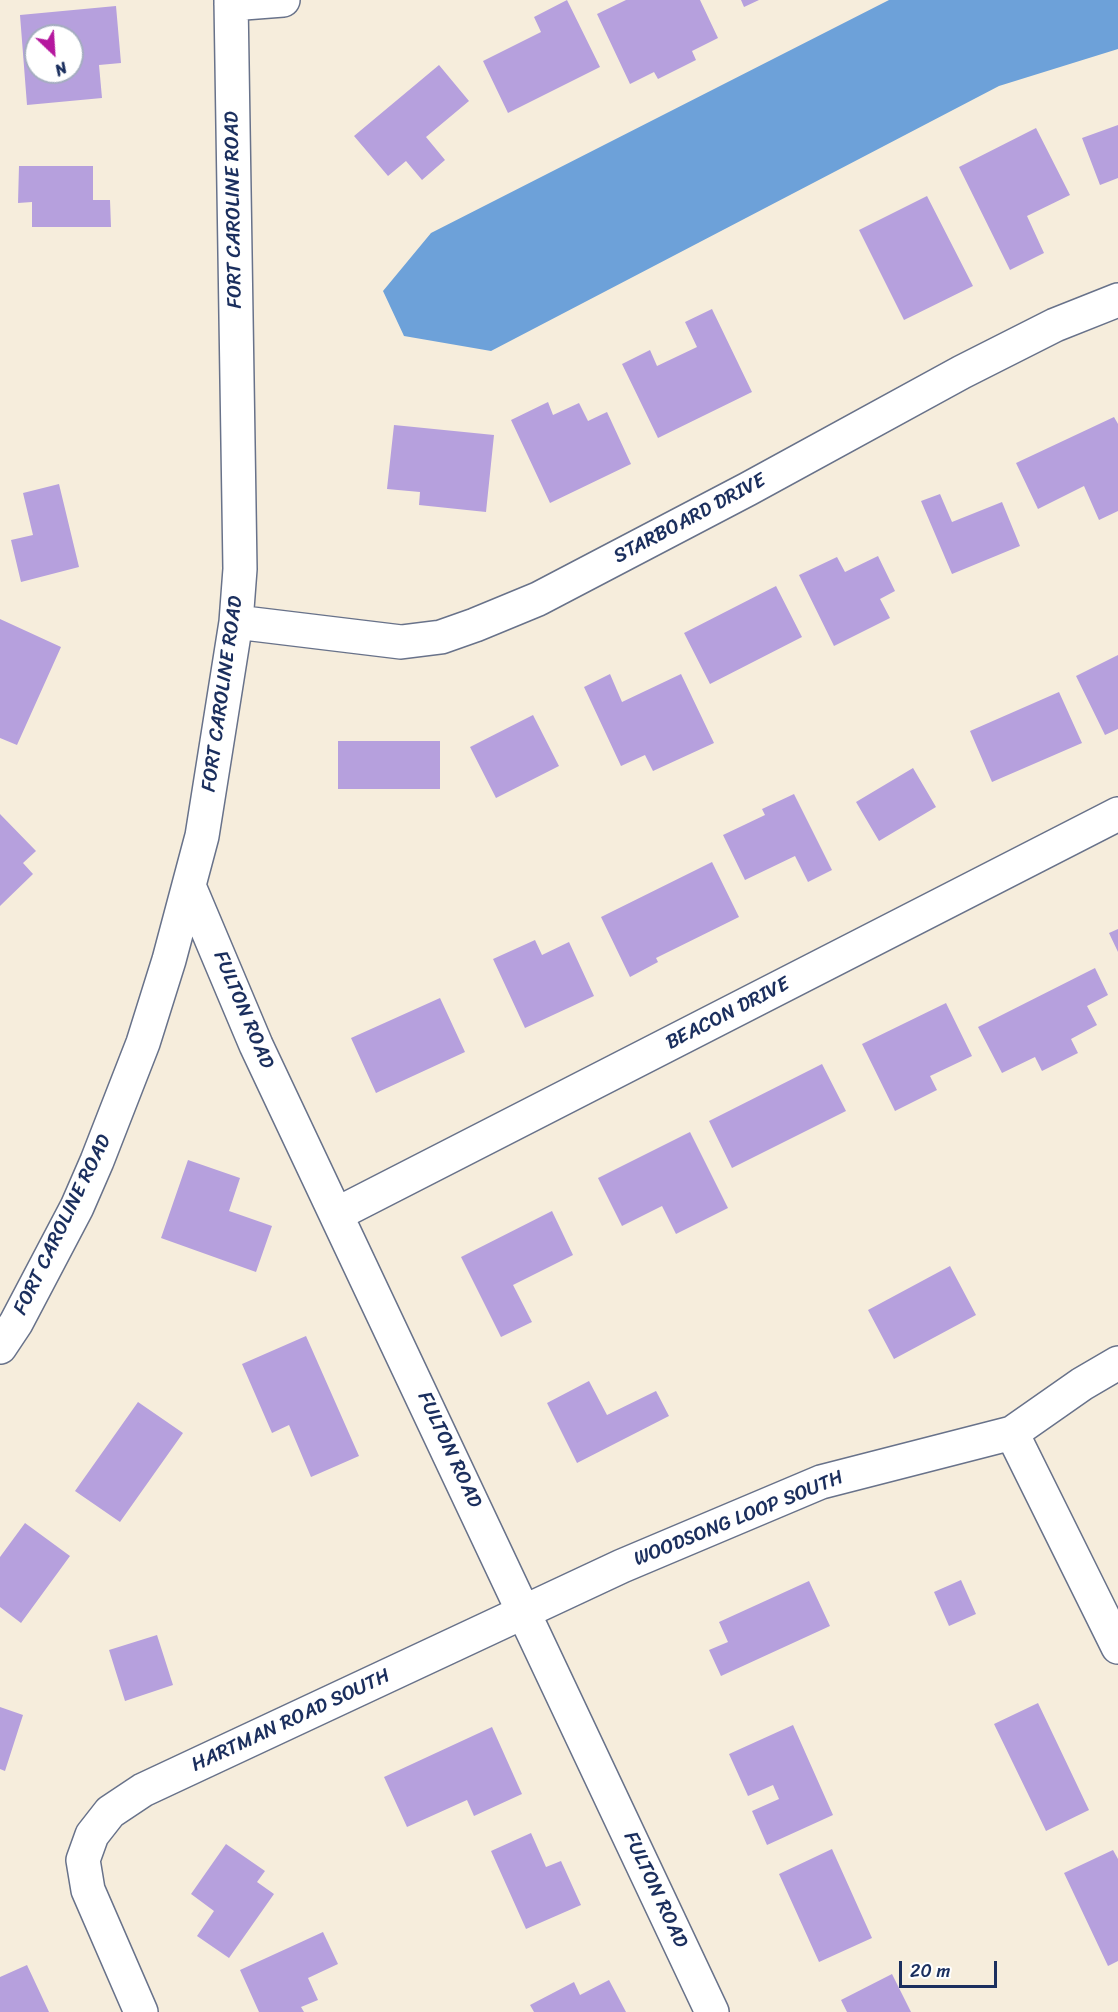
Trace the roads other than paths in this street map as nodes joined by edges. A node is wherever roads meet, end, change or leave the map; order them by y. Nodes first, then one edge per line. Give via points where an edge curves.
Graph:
1 (283, 0) edge
2 (231, 2) edge
3 (1118, 300) edge
4 (236, 622) junction
5 (1118, 814) edge
6 (189, 886) junction
7 (337, 1214) junction
8 (0, 1347) edge
9 (1118, 1363) edge
10 (1012, 1433) junction
11 (525, 1612) junction
12 (1118, 1647) edge
13 (141, 2012) edge
14 (712, 2012) edge

1 - 2 street
2 - 4 street, FORT CAROLINE ROAD via 240,569
3 - 4 street, STARBOARD DRIVE via 1054,325 538,599 475,625 441,637 401,642
4 - 6 street, FORT CAROLINE ROAD via 202,836
5 - 7 street, BEACON DRIVE
6 - 7 street, FULTON ROAD via 256,1045
6 - 8 street, FORT CAROLINE ROAD via 143,1043 97,1161 77,1207
7 - 11 street, FULTON ROAD
9 - 10 street, WOODSONG LOOP SOUTH
10 - 11 street, WOODSONG LOOP SOUTH via 822,1482 622,1566
10 - 12 street
11 - 13 street, HARTMAN ROAD SOUTH via 143,1790 110,1812 92,1835 83,1860 88,1890
11 - 14 street, FULTON ROAD

